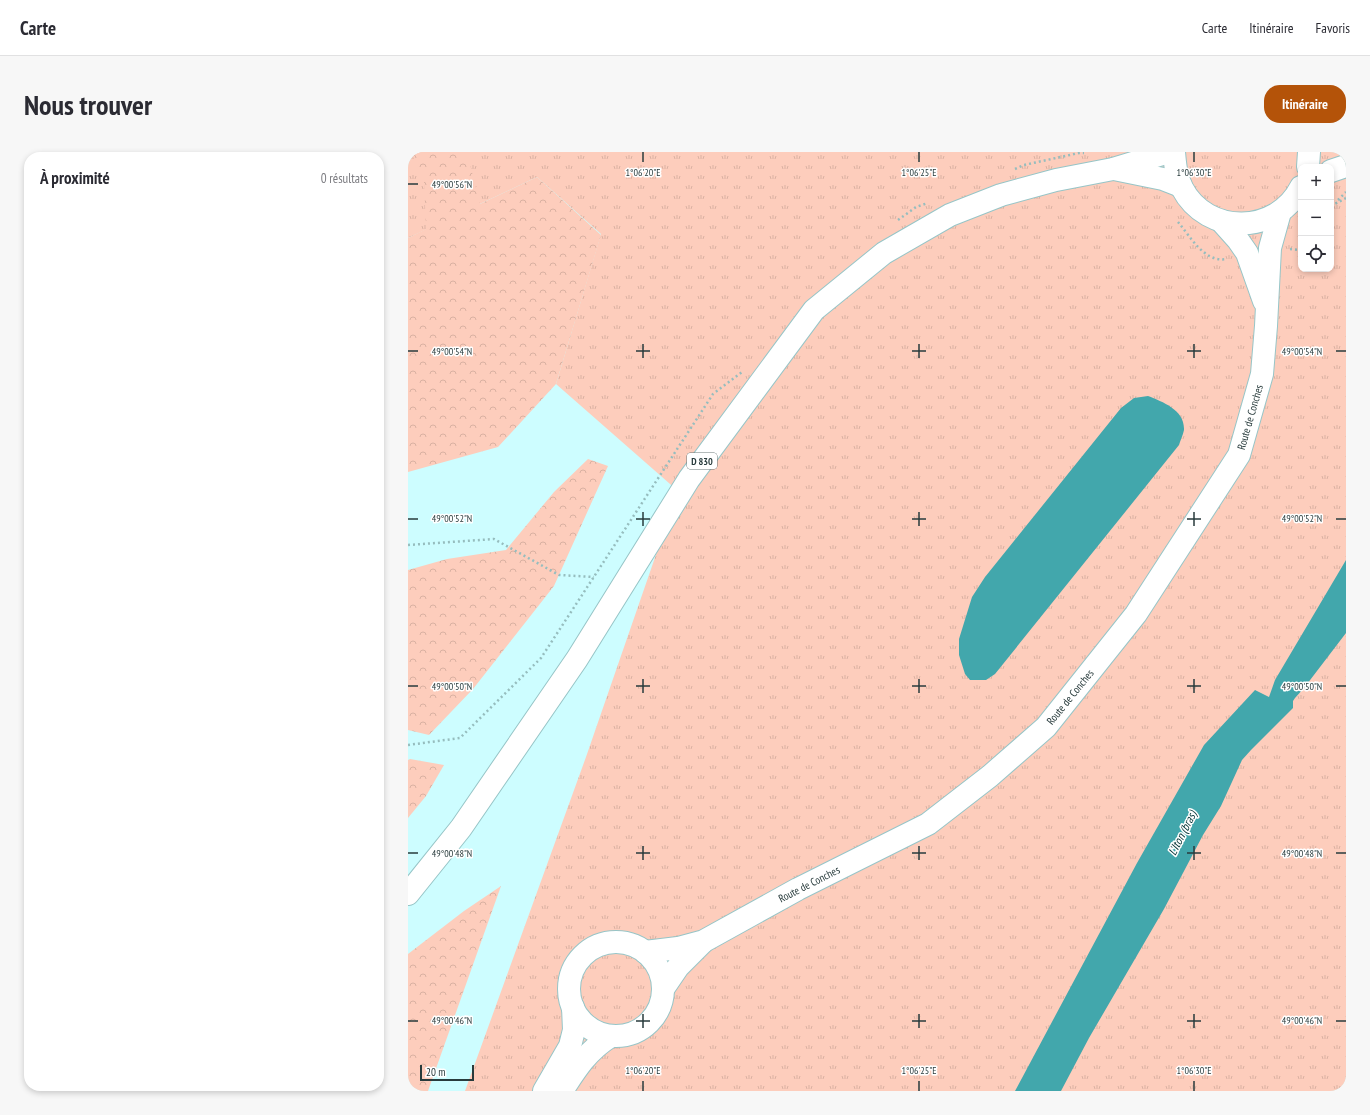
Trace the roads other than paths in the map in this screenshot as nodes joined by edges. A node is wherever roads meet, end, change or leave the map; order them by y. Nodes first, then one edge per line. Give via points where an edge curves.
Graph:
1 (1168, 152) edge
2 (1174, 152) edge
3 (1309, 152) edge
4 (1308, 164) edge
5 (1346, 166) edge
6 (1113, 169) junction
7 (1334, 170) edge
8 (1181, 186) junction
9 (1298, 193) edge
10 (1280, 212) junction
11 (1221, 221) junction
12 (1267, 311) junction
13 (408, 894) edge
14 (704, 941) junction
15 (645, 952) junction
16 (663, 989) junction
17 (573, 1007) junction
18 (611, 1036) junction
19 (544, 1091) edge
20 (562, 1091) edge

1 - 6 main road, D 830
2 - 8 main road via 1176,172
3 - 4 main road
5 - 7 main road
6 - 8 main road, D 830 via 1163,179
6 - 13 main road, D 830 via 1056,180 1001,195 950,215 884,253 814,310 689,480 577,659 461,828
8 - 11 main road via 1191,201 1203,212
9 - 10 main road
10 - 11 main road via 1260,222 1241,224
10 - 12 main road, Route de Conches via 1270,248
11 - 12 main road, Route de Conches via 1247,253
12 - 14 main road, Route de Conches via 1262,374 1239,455 1136,614 1046,727 990,776 928,824 798,889
14 - 15 main road, Route de Conches via 678,948
14 - 16 main road, Route de Conches via 678,967
15 - 16 main road via 658,968
15 - 17 main road via 631,945 616,942 601,945 588,952 577,963 571,977 569,992
16 - 18 main road via 662,1002 649,1023 627,1035
17 - 18 main road via 582,1021 595,1031
17 - 19 main road via 574,1030 570,1046
18 - 20 main road via 600,1043 577,1067

